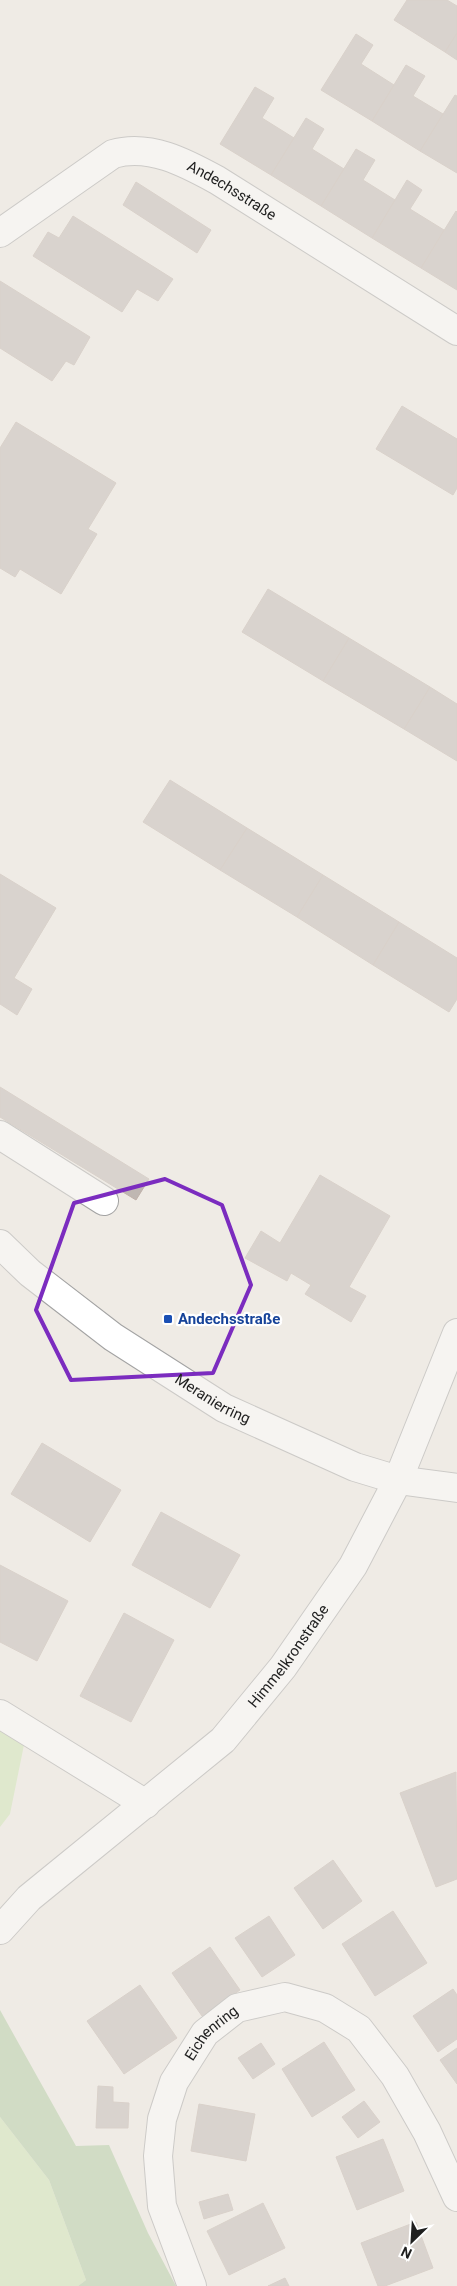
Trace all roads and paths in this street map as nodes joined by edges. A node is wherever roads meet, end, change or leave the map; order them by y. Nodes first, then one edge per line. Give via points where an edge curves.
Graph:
1 (0, 232) edge
2 (457, 331) edge
3 (0, 1136) edge
4 (104, 1200) dead end
5 (0, 1244) edge
6 (457, 1333) edge
7 (398, 1480) junction
8 (457, 1488) edge
9 (0, 1714) edge
10 (146, 1804) junction
11 (0, 1930) edge
12 (457, 2197) edge
13 (192, 2286) edge

1 - 2 street, Andechsstraße via 113,154 124,151 152,153 190,165 217,180
3 - 4 street
5 - 7 street, Meranierring via 30,1272 113,1337 224,1408 354,1467
6 - 7 street
7 - 8 street, Meranierring
7 - 10 street, Himmelkronstraße via 353,1566 283,1667 223,1740
9 - 10 street
10 - 11 street, Himmelkronstraße via 29,1898
12 - 13 street, Eichenring via 423,2124 395,2076 359,2029 325,2008 285,1997 237,2008 205,2034 174,2082 162,2119 158,2156 162,2206

